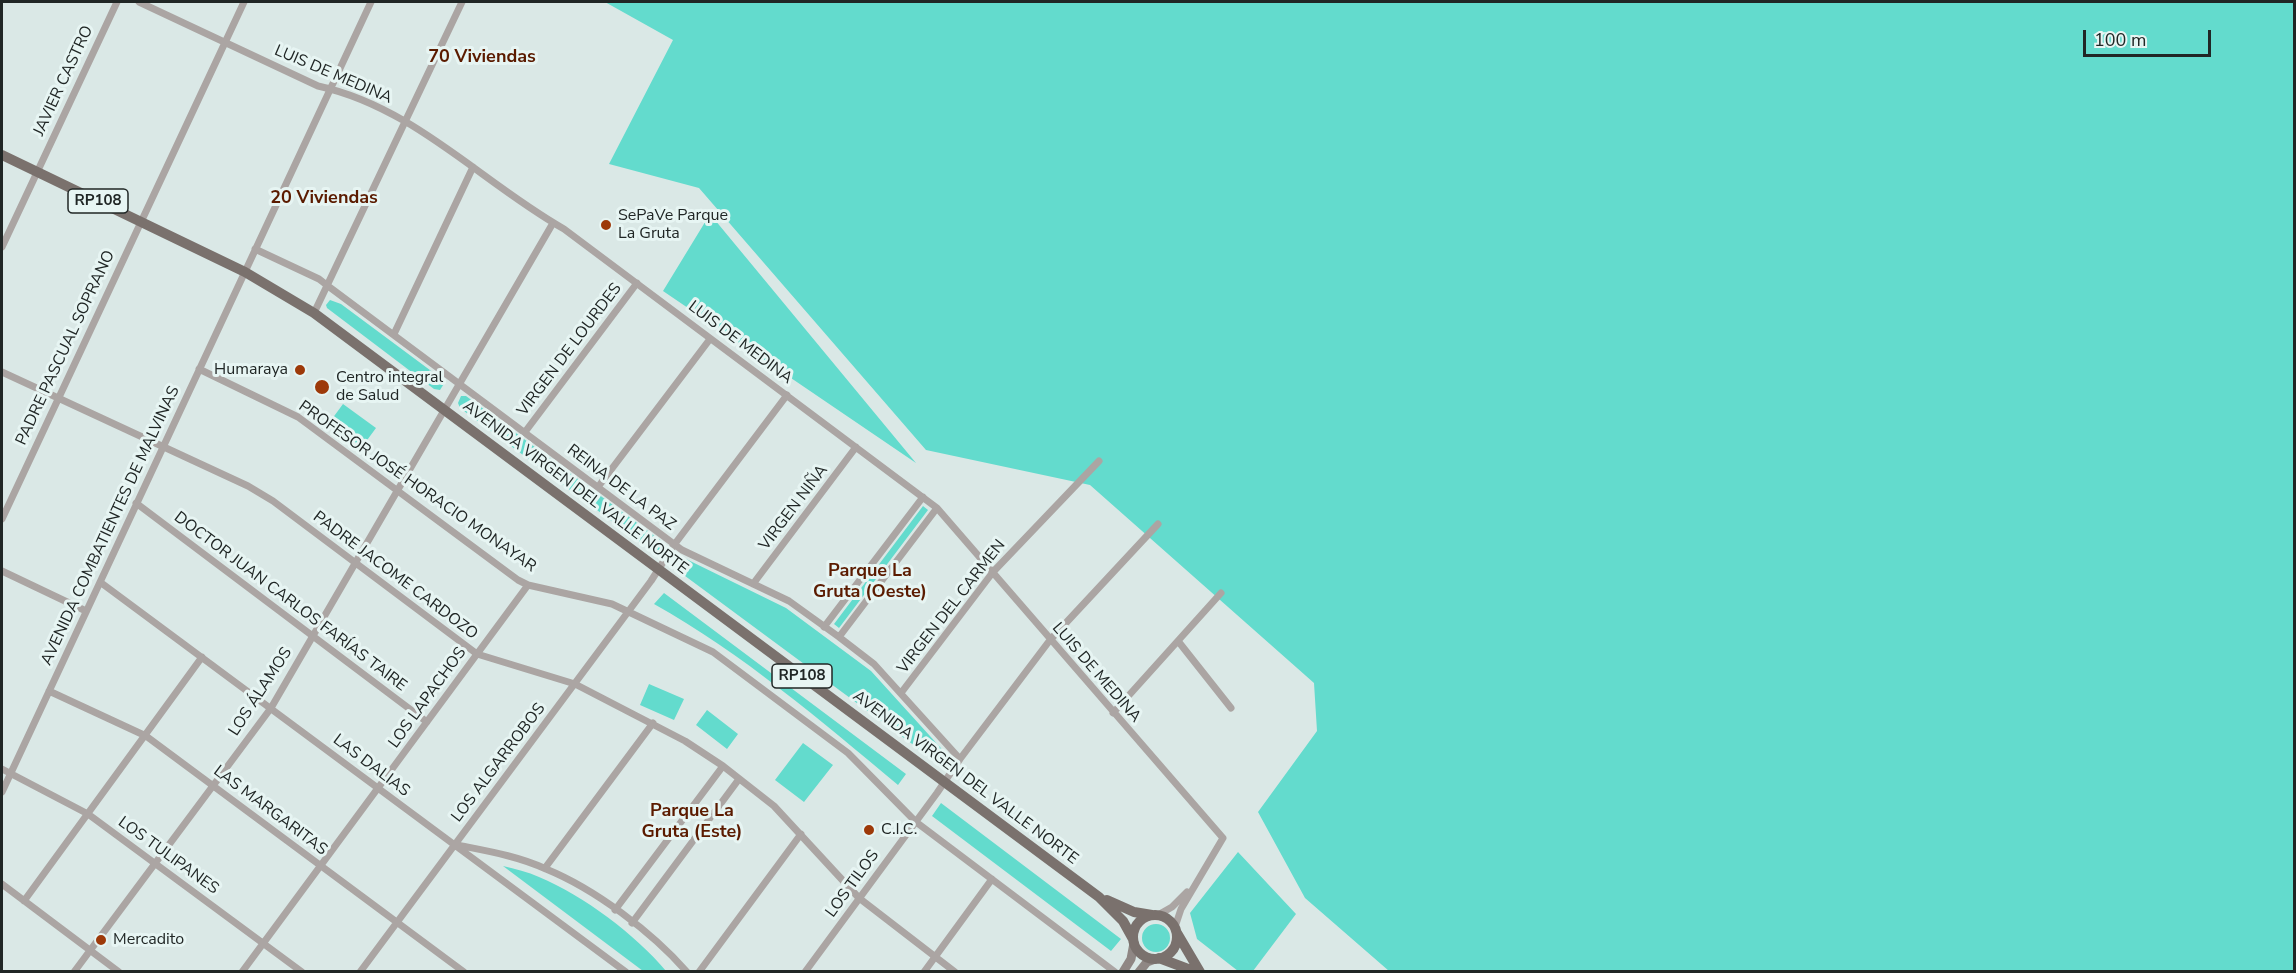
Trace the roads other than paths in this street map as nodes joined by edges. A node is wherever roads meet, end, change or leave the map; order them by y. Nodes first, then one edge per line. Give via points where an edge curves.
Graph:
1 (117, 2) edge
2 (139, 2) edge
3 (244, 2) edge
4 (371, 2) edge
5 (462, 2) edge
6 (225, 42) junction
7 (330, 88) junction
8 (405, 120) junction
9 (2, 155) edge
10 (473, 167) junction
11 (37, 172) junction
12 (141, 222) junction
13 (553, 223) junction
14 (2, 247) edge
15 (255, 249) junction
16 (244, 272) junction
17 (637, 283) junction
18 (328, 286) junction
19 (314, 313) junction
20 (394, 334) junction
21 (710, 339) junction
22 (199, 369) junction
23 (2, 372) edge
24 (459, 383) junction
25 (787, 395) junction
26 (58, 399) junction
27 (444, 409) junction
28 (525, 432) junction
29 (163, 447) junction
30 (856, 447) junction
31 (1099, 461) dead end
32 (598, 487) junction
33 (397, 490) junction
34 (923, 497) junction
35 (136, 503) junction
36 (937, 508) junction
37 (2, 519) edge
38 (1158, 524) dead end
39 (674, 545) junction
40 (355, 563) junction
41 (659, 570) junction
42 (2, 571) edge
43 (993, 572) junction
44 (100, 582) junction
45 (528, 585) junction
46 (753, 585) junction
47 (1221, 593) dead end
48 (86, 611) junction
49 (629, 611) junction
50 (824, 627) junction
51 (313, 635) junction
52 (839, 637) junction
53 (1050, 640) junction
54 (1178, 641) junction
55 (477, 654) junction
56 (202, 657) junction
57 (575, 684) junction
58 (49, 691) junction
59 (901, 693) junction
60 (271, 708) junction
61 (1231, 708) dead end
62 (1113, 713) junction
63 (427, 722) junction
64 (653, 723) junction
65 (146, 736) junction
66 (960, 759) junction
67 (723, 766) junction
68 (2, 769) edge
69 (10, 773) junction
70 (739, 779) junction
71 (944, 782) junction
72 (213, 786) junction
73 (379, 788) junction
74 (2, 792) edge
75 (88, 814) junction
76 (916, 822) junction
77 (801, 834) junction
78 (455, 844) junction
79 (155, 863) junction
80 (321, 866) junction
81 (545, 868) junction
82 (992, 879) junction
83 (1197, 882) junction
84 (2, 884) edge
85 (1099, 897) junction
86 (859, 898) junction
87 (24, 901) junction
88 (615, 910) junction
89 (1155, 915) junction
90 (397, 922) junction
91 (632, 923) junction
92 (1176, 929) junction
93 (1134, 941) junction
94 (263, 943) junction
95 (90, 950) junction
96 (935, 956) junction
97 (1157, 959) junction
98 (74, 972) edge
99 (119, 972) edge
100 (242, 972) edge
101 (302, 972) edge
102 (360, 972) edge
103 (464, 972) edge
104 (626, 972) edge
105 (687, 972) edge
106 (699, 972) edge
107 (805, 972) edge
108 (924, 972) edge
109 (956, 972) edge
110 (1115, 972) edge
111 (1123, 972) edge
112 (1139, 972) edge
113 (1198, 972) edge

1 - 11 street, JAVIER CASTRO
2 - 6 street, LUIS DE MEDINA
3 - 6 street, PADRE PASCUAL SOPRANO
4 - 7 street, AVENIDA COMBATIENTES DE MALVINAS
5 - 8 street
6 - 7 street, LUIS DE MEDINA
6 - 12 street, PADRE PASCUAL SOPRANO
7 - 8 street, LUIS DE MEDINA
7 - 15 street, AVENIDA COMBATIENTES DE MALVINAS
8 - 10 street, LUIS DE MEDINA
8 - 18 street
9 - 11 main road, AVENIDA VIRGEN DEL VALLE NORTE / RP108
10 - 13 street, LUIS DE MEDINA
10 - 20 street
11 - 12 main road, AVENIDA VIRGEN DEL VALLE NORTE / RP108
11 - 14 street, JAVIER CASTRO
12 - 16 main road, AVENIDA VIRGEN DEL VALLE NORTE / RP108
12 - 26 street, PADRE PASCUAL SOPRANO
13 - 17 street, LUIS DE MEDINA
13 - 24 street, LOS ÁLAMOS
15 - 16 street, AVENIDA COMBATIENTES DE MALVINAS
15 - 18 street, REINA DE LA PAZ
16 - 19 main road, AVENIDA VIRGEN DEL VALLE NORTE / RP108
16 - 22 street, AVENIDA COMBATIENTES DE MALVINAS
17 - 21 street, LUIS DE MEDINA
17 - 28 street, VIRGEN DE LOURDES
18 - 19 street
18 - 20 street, REINA DE LA PAZ
19 - 27 main road, AVENIDA VIRGEN DEL VALLE NORTE / RP108
20 - 24 street, REINA DE LA PAZ
21 - 25 street, LUIS DE MEDINA
21 - 32 street
22 - 29 street, AVENIDA COMBATIENTES DE MALVINAS
22 - 33 street, PROFESOR JOSÉ HORACIO MONAYAR via 298,417
23 - 26 street, PADRE JACOME CARDOZO
24 - 27 street, LOS ÁLAMOS
24 - 28 street, REINA DE LA PAZ
25 - 30 street, LUIS DE MEDINA
25 - 39 street, LOS ALGARROBOS
26 - 29 street, PADRE JACOME CARDOZO
26 - 37 street, PADRE PASCUAL SOPRANO
27 - 33 street, LOS ÁLAMOS
27 - 41 main road, AVENIDA VIRGEN DEL VALLE NORTE / RP108
28 - 32 street, REINA DE LA PAZ
29 - 35 street, AVENIDA COMBATIENTES DE MALVINAS
29 - 40 street, PADRE JACOME CARDOZO via 273,501
30 - 34 street, LUIS DE MEDINA
30 - 46 street, VIRGEN NIÑA
31 - 43 street, VIRGEN DEL CARMEN
32 - 39 street, REINA DE LA PAZ
33 - 40 street, LOS ÁLAMOS
33 - 45 street, PROFESOR JOSÉ HORACIO MONAYAR
34 - 36 street, LUIS DE MEDINA
34 - 50 street
35 - 44 street, AVENIDA COMBATIENTES DE MALVINAS
35 - 51 street, DOCTOR JUAN CARLOS FARÍAS TAIRE
36 - 43 street, LUIS DE MEDINA
36 - 52 street
38 - 53 street, LOS TILOS
39 - 41 street, LOS ALGARROBOS
39 - 46 street, REINA DE LA PAZ
40 - 51 street, LOS ÁLAMOS
40 - 55 street, PADRE JACOME CARDOZO
41 - 49 street, LOS ALGARROBOS
41 - 71 main road, AVENIDA VIRGEN DEL VALLE NORTE / RP108
42 - 48 street
43 - 53 street, LUIS DE MEDINA
43 - 59 street, VIRGEN DEL CARMEN
44 - 48 street, AVENIDA COMBATIENTES DE MALVINAS
44 - 56 street, LAS DALIAS
45 - 49 street, PROFESOR JOSÉ HORACIO MONAYAR
45 - 55 street, LOS LAPACHOS
46 - 50 street, REINA DE LA PAZ via 789,601
47 - 54 street
48 - 58 street, AVENIDA COMBATIENTES DE MALVINAS
49 - 57 street, LOS ALGARROBOS
49 - 76 street, PROFESOR JOSÉ HORACIO MONAYAR via 703,645 722,658 848,753
50 - 52 street, REINA DE LA PAZ
51 - 60 street, LOS ÁLAMOS
51 - 63 street, DOCTOR JUAN CARLOS FARÍAS TAIRE
52 - 59 street, REINA DE LA PAZ via 874,664
53 - 62 street, LUIS DE MEDINA
53 - 66 street, LOS TILOS
54 - 61 street
54 - 62 street
55 - 57 street, PADRE JACOME CARDOZO
55 - 63 street, LOS LAPACHOS
56 - 60 street, LAS DALIAS
56 - 65 street
57 - 64 street, PADRE JACOME CARDOZO
57 - 78 street, LOS ALGARROBOS
58 - 65 street, LAS MARGARITAS
58 - 69 street, AVENIDA COMBATIENTES DE MALVINAS
59 - 66 street, REINA DE LA PAZ
60 - 72 street, LOS ÁLAMOS
60 - 73 street, LAS DALIAS
62 - 83 street, LUIS DE MEDINA via 1223,838
63 - 73 street, LOS LAPACHOS
64 - 67 street, PADRE JACOME CARDOZO
64 - 81 street
65 - 72 street, LAS MARGARITAS
65 - 75 street
66 - 71 street, LOS TILOS
67 - 70 street, PADRE JACOME CARDOZO
67 - 88 street
68 - 69 street, LOS TULIPANES
69 - 74 street, AVENIDA COMBATIENTES DE MALVINAS
69 - 75 street, LOS TULIPANES
70 - 77 street, PADRE JACOME CARDOZO via 774,806
70 - 91 street
71 - 76 street, LOS TILOS
71 - 85 main road, AVENIDA VIRGEN DEL VALLE NORTE / RP108
72 - 79 street, LOS ÁLAMOS
72 - 80 street, LAS MARGARITAS
73 - 78 street, LAS DALIAS
73 - 80 street, LOS LAPACHOS
75 - 79 street, LOS TULIPANES
75 - 87 street
76 - 82 street, PROFESOR JOSÉ HORACIO MONAYAR
76 - 86 street, LOS TILOS
77 - 86 street, PADRE JACOME CARDOZO
77 - 106 street
78 - 81 street
78 - 90 street, LOS ALGARROBOS
78 - 104 street, LAS DALIAS
79 - 94 street, LOS TULIPANES
79 - 95 street, LOS ÁLAMOS
80 - 90 street, LAS MARGARITAS
80 - 94 street, LOS LAPACHOS
81 - 88 street via 592,892
82 - 96 street
82 - 110 street, PROFESOR JOSÉ HORACIO MONAYAR
83 - 89 street via 1172,907
83 - 92 street via 1181,909
84 - 87 street
85 - 89 main road, AVENIDA VIRGEN DEL VALLE NORTE / RP108 via 1134,912
85 - 93 main road, AVENIDA VIRGEN DEL VALLE NORTE / RP108 via 1123,921
86 - 96 street, PADRE JACOME CARDOZO
86 - 107 street, LOS TILOS
87 - 95 street
88 - 91 street
89 - 92 main road, RP108 via 1168,919
89 - 93 main road via 1140,921
90 - 102 street, LOS ALGARROBOS
90 - 103 street, LAS MARGARITAS
91 - 105 street
92 - 97 main road via 1176,945
92 - 113 main road, RP108
93 - 97 main road, RP108 via 1142,954
93 - 111 main road via 1131,959
94 - 100 street, LOS LAPACHOS
94 - 101 street, LOS TULIPANES
95 - 98 street, LOS ÁLAMOS
95 - 99 street
96 - 108 street
96 - 109 street, PADRE JACOME CARDOZO
97 - 112 main road
97 - 113 main road, RP108

